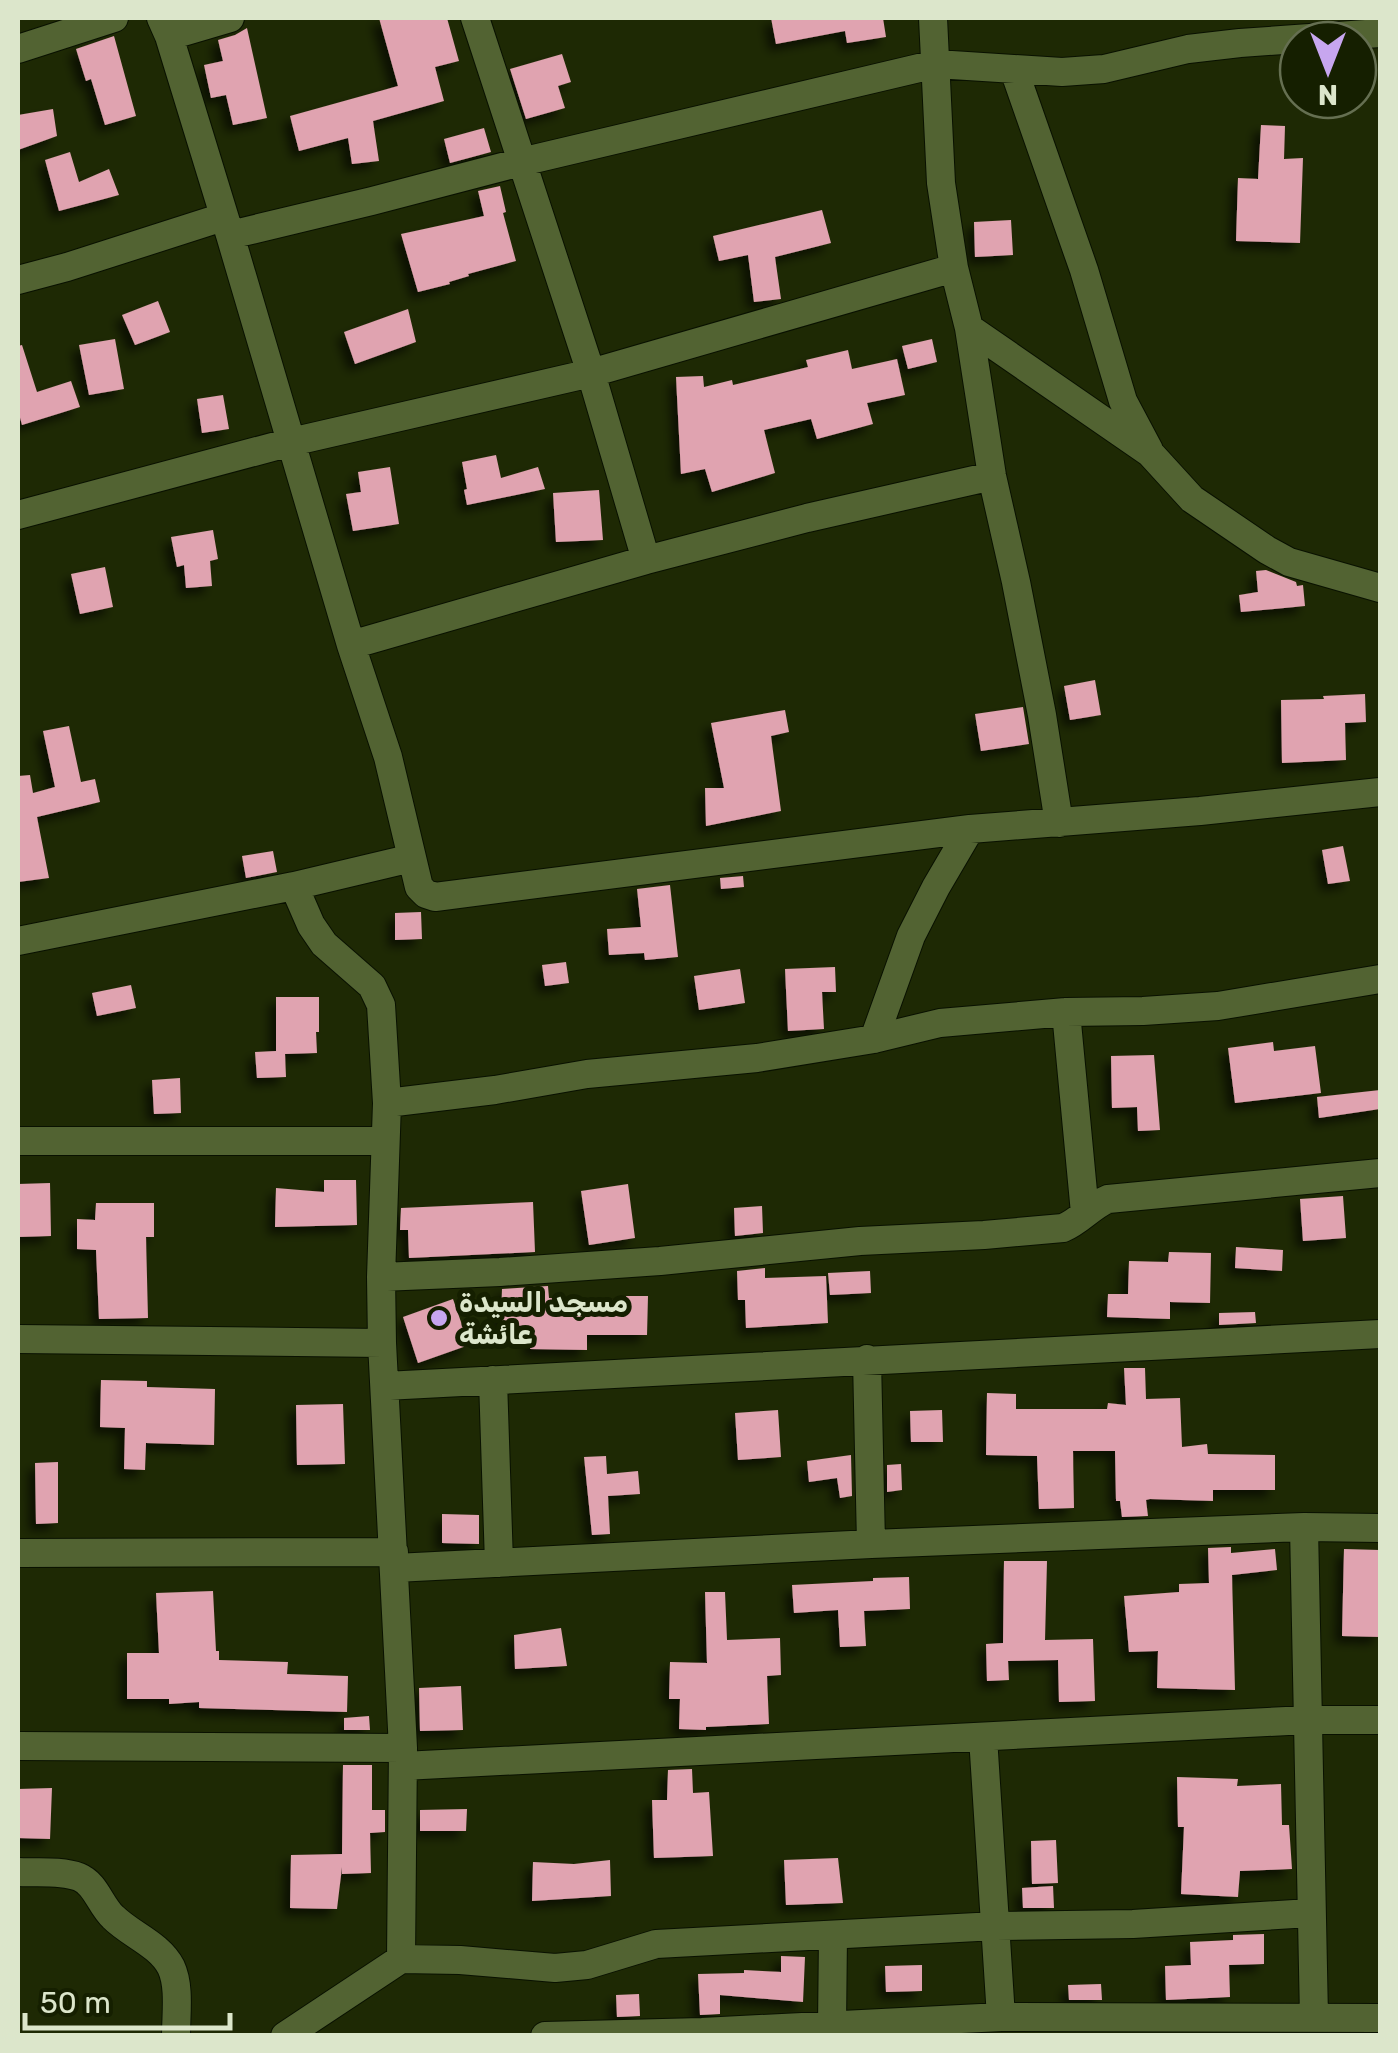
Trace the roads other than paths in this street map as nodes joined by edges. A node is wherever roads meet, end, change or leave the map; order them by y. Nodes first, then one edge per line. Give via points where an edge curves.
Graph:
1 (114, 18) edge
2 (230, 18) edge
3 (475, 18) edge
4 (932, 18) edge
5 (165, 27) edge
6 (1380, 33) edge
7 (18, 49) edge
8 (936, 64) junction
9 (1014, 70) junction
10 (521, 162) junction
11 (227, 226) junction
12 (954, 268) junction
13 (18, 280) edge
14 (969, 328) junction
15 (591, 373) junction
16 (291, 442) junction
17 (1150, 453) junction
18 (992, 476) junction
19 (18, 516) edge
20 (646, 560) junction
21 (1380, 588) edge
22 (351, 646) junction
23 (1380, 792) edge
24 (1059, 823) junction
25 (970, 829) junction
26 (412, 858) junction
27 (294, 886) junction
28 (18, 941) edge
29 (1380, 980) edge
30 (1066, 1012) junction
31 (874, 1040) junction
32 (387, 1103) junction
33 (18, 1141) edge
34 (385, 1141) junction
35 (1380, 1173) edge
36 (1086, 1213) junction
37 (381, 1278) junction
38 (1380, 1334) edge
39 (18, 1339) edge
40 (382, 1343) junction
41 (867, 1359) junction
42 (493, 1380) junction
43 (385, 1386) junction
44 (1304, 1527) junction
45 (1380, 1528) edge
46 (871, 1544) junction
47 (18, 1553) edge
48 (394, 1560) junction
49 (499, 1563) junction
50 (1308, 1720) junction
51 (1380, 1720) edge
52 (983, 1737) junction
53 (18, 1746) edge
54 (403, 1757) junction
55 (18, 1872) edge
56 (1310, 1913) junction
57 (996, 1926) junction
58 (833, 1934) junction
59 (401, 1959) junction
60 (1314, 2017) junction
61 (1380, 2018) edge
62 (1014, 2023) edge
63 (832, 2026) junction
64 (702, 2034) edge
65 (176, 2036) edge
66 (285, 2036) edge
67 (545, 2036) edge

1 - 7 street
2 - 5 street
3 - 10 street
4 - 8 street
5 - 11 street
6 - 9 street via 1240,42 1104,68
8 - 9 street
8 - 10 street
8 - 12 street via 941,182
9 - 17 street via 1124,400
10 - 11 street via 372,201
10 - 15 street
11 - 13 street
11 - 16 street
12 - 14 street
12 - 15 street
14 - 17 street
14 - 18 street
15 - 16 street
15 - 20 street
16 - 19 street
16 - 22 street
17 - 21 street via 1192,499 1267,550
18 - 20 street
18 - 24 street
20 - 22 street
22 - 26 street
23 - 24 street
24 - 25 street
25 - 26 street via 435,897 419,887
25 - 31 street via 911,936
26 - 27 street
27 - 28 street
27 - 32 street via 324,944 372,986 381,1005
29 - 30 street via 1218,1006
30 - 31 street via 940,1023
30 - 36 street
31 - 32 street
32 - 34 street
33 - 34 street
34 - 37 street
35 - 36 street via 1108,1200
36 - 37 street via 1063,1228
37 - 40 street
38 - 41 street
39 - 40 street
40 - 43 street
41 - 42 street
41 - 46 street
42 - 43 street
42 - 49 street
43 - 48 street
44 - 45 street
44 - 46 street
44 - 50 street
46 - 49 street
47 - 48 street
48 - 49 street
48 - 54 street
50 - 51 street
50 - 52 street
50 - 56 street
52 - 54 street
52 - 57 street
53 - 54 street
54 - 59 street
55 - 65 street via 87,1881 112,1916 158,1949 175,1979
56 - 57 street
56 - 60 street
57 - 58 street
57 - 62 street
58 - 59 street via 656,1944 555,1968
58 - 63 street
59 - 66 street
60 - 61 street
60 - 62 street
62 - 63 street
63 - 64 street
64 - 67 street

